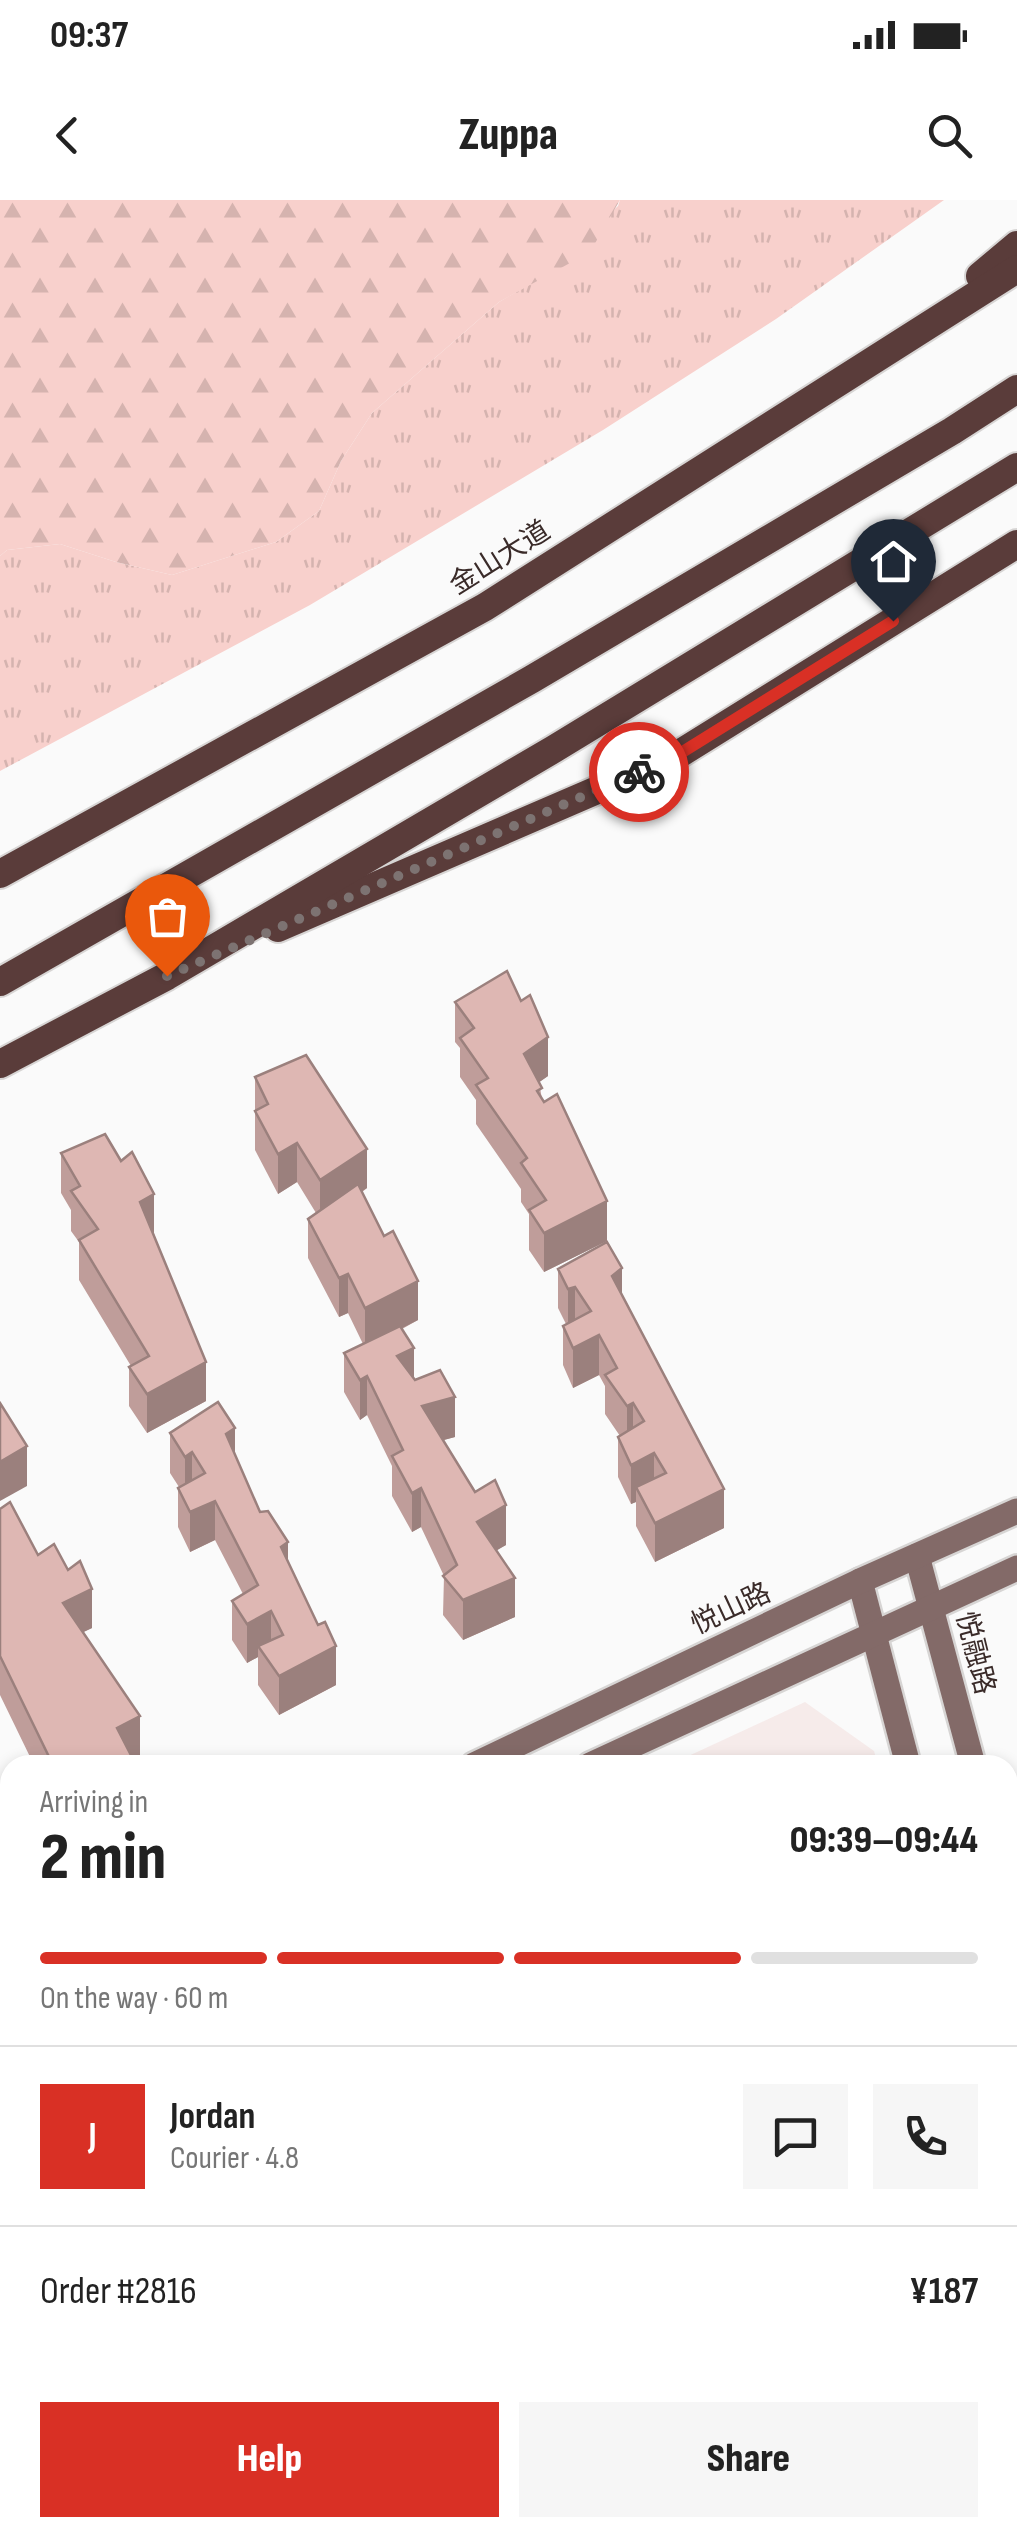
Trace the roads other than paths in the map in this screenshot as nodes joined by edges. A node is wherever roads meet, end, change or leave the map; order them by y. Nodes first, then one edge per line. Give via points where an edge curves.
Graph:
1 (1017, 245) edge
2 (1017, 269) edge
3 (897, 344) junction
4 (1017, 388) edge
5 (1017, 467) edge
6 (1017, 544) edge
7 (0, 874) edge
8 (167, 976) junction
9 (0, 982) edge
10 (0, 1064) edge
11 (1017, 1511) edge
12 (917, 1556) junction
13 (1017, 1568) edge
14 (860, 1581) junction
15 (932, 1607) junction
16 (874, 1634) junction
17 (495, 1755) edge
18 (612, 1755) edge
19 (905, 1755) edge
20 (970, 1755) edge

1 - 3 highway
2 - 3 highway, 金山大道
3 - 7 highway, 金山大道 via 485,607
4 - 9 highway via 532,680
5 - 8 highway
6 - 8 highway via 676,756
8 - 10 highway
11 - 12 main road, 悦山路
12 - 14 main road, 悦山路
12 - 15 main road, 悦融路
13 - 15 main road
14 - 16 main road
14 - 17 main road, 悦山路
15 - 16 main road
15 - 20 main road, 悦融路
16 - 18 main road
16 - 19 main road

